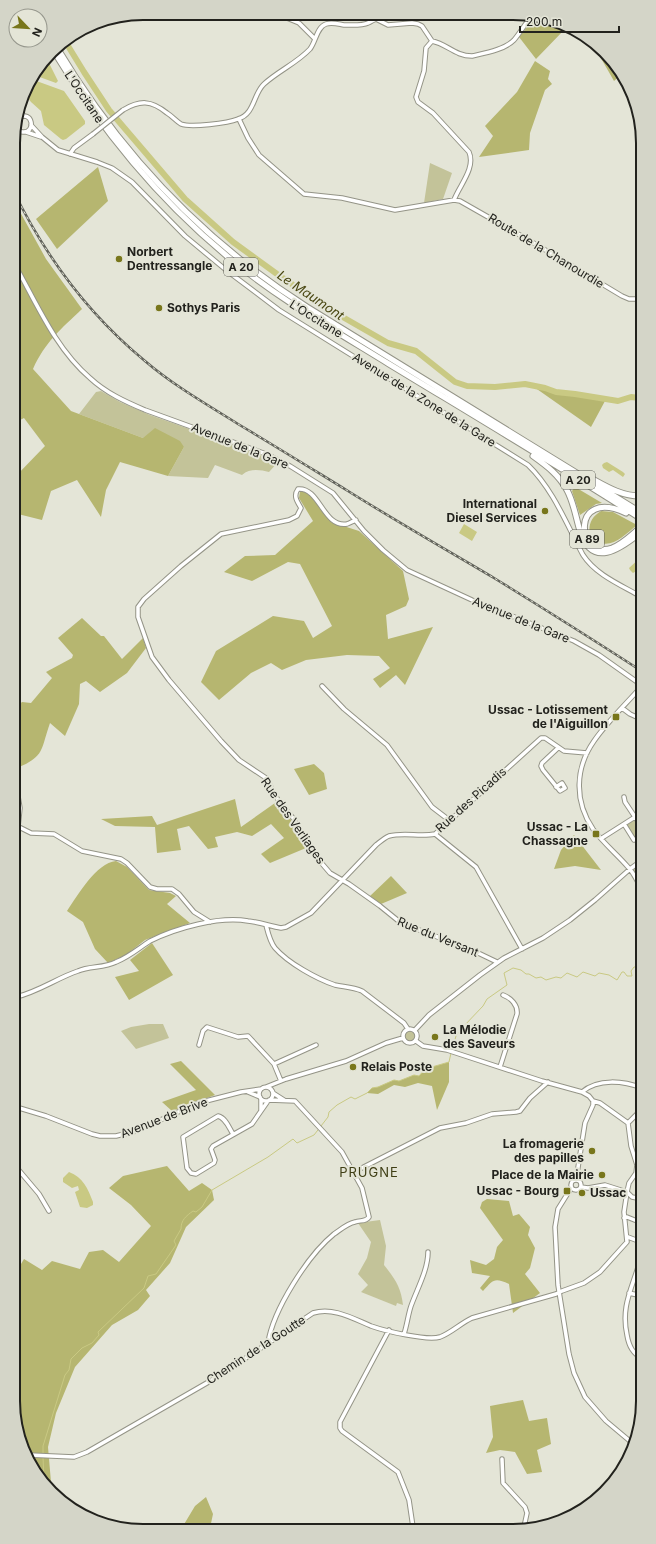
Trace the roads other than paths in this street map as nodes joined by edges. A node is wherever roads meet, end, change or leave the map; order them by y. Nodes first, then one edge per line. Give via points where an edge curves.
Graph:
1 (292, 20) edge
2 (374, 20) edge
3 (378, 20) edge
4 (527, 21) edge
5 (315, 39) junction
6 (432, 41) junction
7 (60, 53) edge
8 (57, 56) edge
9 (24, 116) edge
10 (239, 119) junction
11 (31, 125) junction
12 (20, 131) edge
13 (26, 132) junction
14 (42, 137) junction
15 (70, 154) junction
16 (454, 200) junction
17 (20, 274) edge
18 (636, 299) edge
19 (516, 442) junction
20 (549, 456) junction
21 (636, 496) edge
22 (636, 510) edge
23 (636, 516) edge
24 (636, 516) edge
25 (356, 520) junction
26 (636, 533) edge
27 (636, 534) edge
28 (636, 594) edge
29 (636, 681) edge
30 (322, 686) dead end
31 (636, 692) edge
32 (622, 708) junction
33 (636, 717) edge
34 (558, 748) junction
35 (587, 754) junction
36 (556, 787) dead end
37 (624, 797) dead end
38 (635, 817) joint
39 (450, 820) junction
40 (624, 824) junction
41 (20, 828) edge
42 (435, 834) junction
43 (602, 838) junction
44 (636, 839) edge
45 (636, 865) edge
46 (630, 869) junction
47 (636, 879) edge
48 (342, 880) junction
49 (211, 922) junction
50 (266, 925) junction
51 (522, 949) junction
52 (497, 962) junction
53 (503, 995) dead end
54 (20, 996) edge
55 (408, 1029) junction
56 (415, 1030) junction
57 (403, 1038) junction
58 (416, 1041) junction
59 (199, 1045) dead end
60 (316, 1045) dead end
61 (274, 1064) junction
62 (500, 1067) junction
63 (280, 1082) junction
64 (548, 1082) junction
65 (636, 1086) edge
66 (266, 1087) junction
67 (261, 1089) junction
68 (245, 1091) junction
69 (582, 1092) junction
70 (273, 1093) junction
71 (261, 1098) junction
72 (268, 1100) junction
73 (285, 1100) junction
74 (593, 1101) junction
75 (20, 1108) edge
76 (261, 1112) junction
77 (636, 1115) edge
78 (628, 1123) junction
79 (233, 1134) junction
80 (636, 1162) edge
81 (354, 1172) junction
82 (20, 1173) edge
83 (636, 1173) edge
84 (576, 1180) junction
85 (581, 1187) junction
86 (572, 1188) junction
87 (626, 1192) junction
88 (636, 1198) edge
89 (48, 1211) dead end
90 (624, 1218) junction
91 (636, 1221) edge
92 (628, 1237) junction
93 (636, 1239) edge
94 (428, 1252) dead end
95 (636, 1273) edge
96 (629, 1292) junction
97 (559, 1293) junction
98 (636, 1294) edge
99 (389, 1330) junction
100 (404, 1334) junction
101 (268, 1343) junction
102 (636, 1355) edge
103 (629, 1441) edge
104 (33, 1455) edge
105 (502, 1459) dead end
106 (525, 1523) edge
107 (413, 1524) edge

1 - 5 street via 299,23
2 - 5 street via 366,24 327,23
3 - 6 street via 388,25 418,24
4 - 6 street via 509,44 482,54 467,56
5 - 10 street via 309,50 300,58 264,83 248,113
6 - 16 street via 426,48 424,71 416,97 472,158 470,169
7 - 20 highway, L'Occitane / A 20 via 84,92 136,160 182,209 230,252 285,294
8 - 19 highway, L'Occitane / A 20 via 93,112 136,167 178,212 228,257 289,302
9 - 11 street, Avenue de la Zone de la Gare
10 - 15 street, bridge via 192,126 181,124 162,108 152,104 136,103 123,110 74,148
10 - 16 street via 259,155 304,194 342,198 395,210
11 - 13 street
11 - 14 street, Avenue de la Zone de la Gare
12 - 13 street, Avenue de la Zone de la Gare
13 - 14 street, Avenue de la Zone de la Gare
14 - 15 street, Avenue de la Zone de la Gare via 51,146
15 - 28 street, Avenue de la Zone de la Gare via 112,168 132,182 185,236 279,310 528,465 548,489 589,564
16 - 18 street, Route de la Chanourdie via 468,204 622,296
17 - 25 street, Avenue de la Gare via 67,355 90,379 127,403 278,459 333,493
19 - 23 highway, L'Occitane / A 20
19 - 27 highway, A 89 via 554,472 563,483 582,538 593,550 605,553 621,548
20 - 21 highway via 616,491
20 - 22 highway, L'Occitane / A 20
24 - 26 highway, A 89 via 603,506 590,513 584,528 590,543 603,549 613,548
25 - 29 street, Avenue de la Gare via 383,550 407,570 472,600 580,644
25 - 48 street, Rue des Verliages via 345,524 331,519 307,491 298,489 296,498 301,508 297,516 289,520 221,534 180,566 138,606 138,617 152,657 221,741 239,760 266,778 312,852 330,873
30 - 39 street via 344,709 387,745 432,807
31 - 32 street
32 - 33 street
32 - 35 street via 594,740
34 - 35 street
34 - 36 street via 541,766
34 - 39 street, Rue des Picadis via 546,738 541,738
35 - 43 street via 579,776 579,794 581,805 593,829
37 - 38 street
38 - 40 street
39 - 42 street, Rue des Picadis
40 - 43 street
40 - 44 street via 634,840
41 - 49 street via 31,833 54,834 82,851 121,860 150,886 156,889 172,889 194,912
42 - 48 street, Rue des Picadis via 389,836 376,845
42 - 51 street via 476,867
43 - 46 street
45 - 46 street
46 - 47 street
46 - 51 street via 578,913 543,938
48 - 50 street, Rue des Picadis via 310,913 286,927
48 - 52 street, Rue du Versant via 401,923
49 - 50 street, Rue des Picadis via 248,920
49 - 54 street, Rue des Picadis via 169,933 116,962 100,968 78,970
50 - 55 street via 275,948 296,965 333,984 362,991 404,1023
51 - 52 street
52 - 56 street via 428,1015
53 - 62 street via 515,1004 518,1014
55 - 56 street
55 - 57 street via 404,1032
56 - 58 street
57 - 58 street via 409,1043
57 - 63 street via 330,1067
58 - 62 street via 427,1047 451,1051
59 - 61 street via 203,1031 207,1027 238,1037 248,1036
60 - 61 street
61 - 63 street
62 - 64 street
63 - 66 street
63 - 70 street
64 - 69 street
64 - 81 street via 516,1112 492,1114 440,1128
65 - 69 street via 605,1082
66 - 67 street
66 - 70 street
67 - 68 street, Avenue de Brive
67 - 71 street
68 - 71 street
68 - 75 street, Avenue de Brive via 198,1103 126,1135 109,1137 92,1134
69 - 74 street
70 - 72 street
70 - 73 street
71 - 72 street
71 - 76 street
72 - 73 street
72 - 76 street
73 - 81 street via 298,1103 342,1152
74 - 78 street via 600,1103
74 - 84 street via 585,1123
76 - 79 street via 252,1124
77 - 78 street
78 - 80 street
79 - 79 street via 211,1149 214,1163 196,1174 191,1173 183,1137 218,1116 222,1117
81 - 101 street via 362,1188 368,1219 350,1224 334,1234 304,1268 281,1306 269,1334
82 - 89 street via 39,1194
83 - 87 street
84 - 85 street via 580,1182
84 - 86 street
85 - 86 street via 576,1190
85 - 87 street via 605,1185
86 - 97 street via 563,1200 555,1223
87 - 88 street
87 - 90 street
90 - 91 street
90 - 92 street
92 - 93 street
92 - 97 street, Chemin de la Goutte via 626,1244 600,1272 584,1283
94 - 100 street
95 - 96 street
96 - 98 street
96 - 102 street via 624,1318 631,1350
97 - 100 street, Chemin de la Goutte via 472,1318 440,1337
97 - 103 street via 569,1354 580,1387 585,1397 606,1421
99 - 100 street, Chemin de la Goutte
99 - 101 street, Chemin de la Goutte via 346,1315 320,1311 306,1317
99 - 107 street via 340,1422 340,1428 398,1472 409,1500
101 - 104 street, Chemin de la Goutte via 212,1380 87,1452 74,1457
105 - 106 street via 504,1482 525,1507 527,1513

